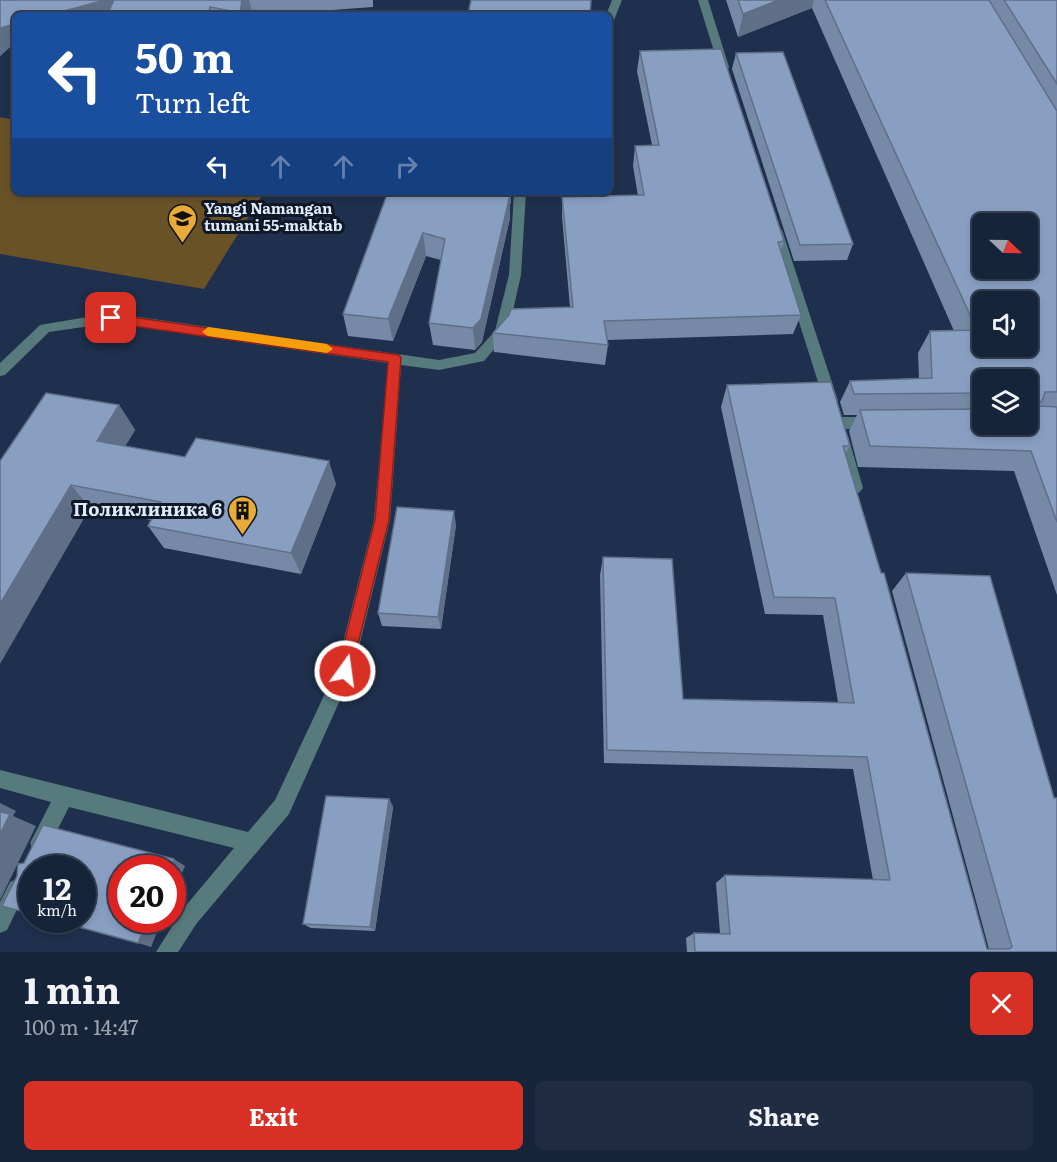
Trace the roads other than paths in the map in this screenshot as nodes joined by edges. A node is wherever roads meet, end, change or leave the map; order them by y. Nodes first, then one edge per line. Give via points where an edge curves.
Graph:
1 (703, 0) edge
2 (729, 80) edge
3 (520, 195) edge
4 (772, 217) edge
5 (395, 358) junction
6 (0, 371) edge
7 (837, 423) junction
8 (882, 423) edge
9 (859, 504) edge
10 (0, 779) edge
11 (64, 796) junction
12 (252, 843) junction
13 (0, 923) edge
14 (166, 952) edge

1 - 2 street
3 - 5 street via 514,275 501,333 479,357 439,364
4 - 7 street
5 - 6 street via 111,318 45,328
5 - 12 street via 382,520 345,671 282,807
7 - 8 street
7 - 9 street
10 - 11 street
11 - 12 street
11 - 13 street
12 - 14 street via 190,916

